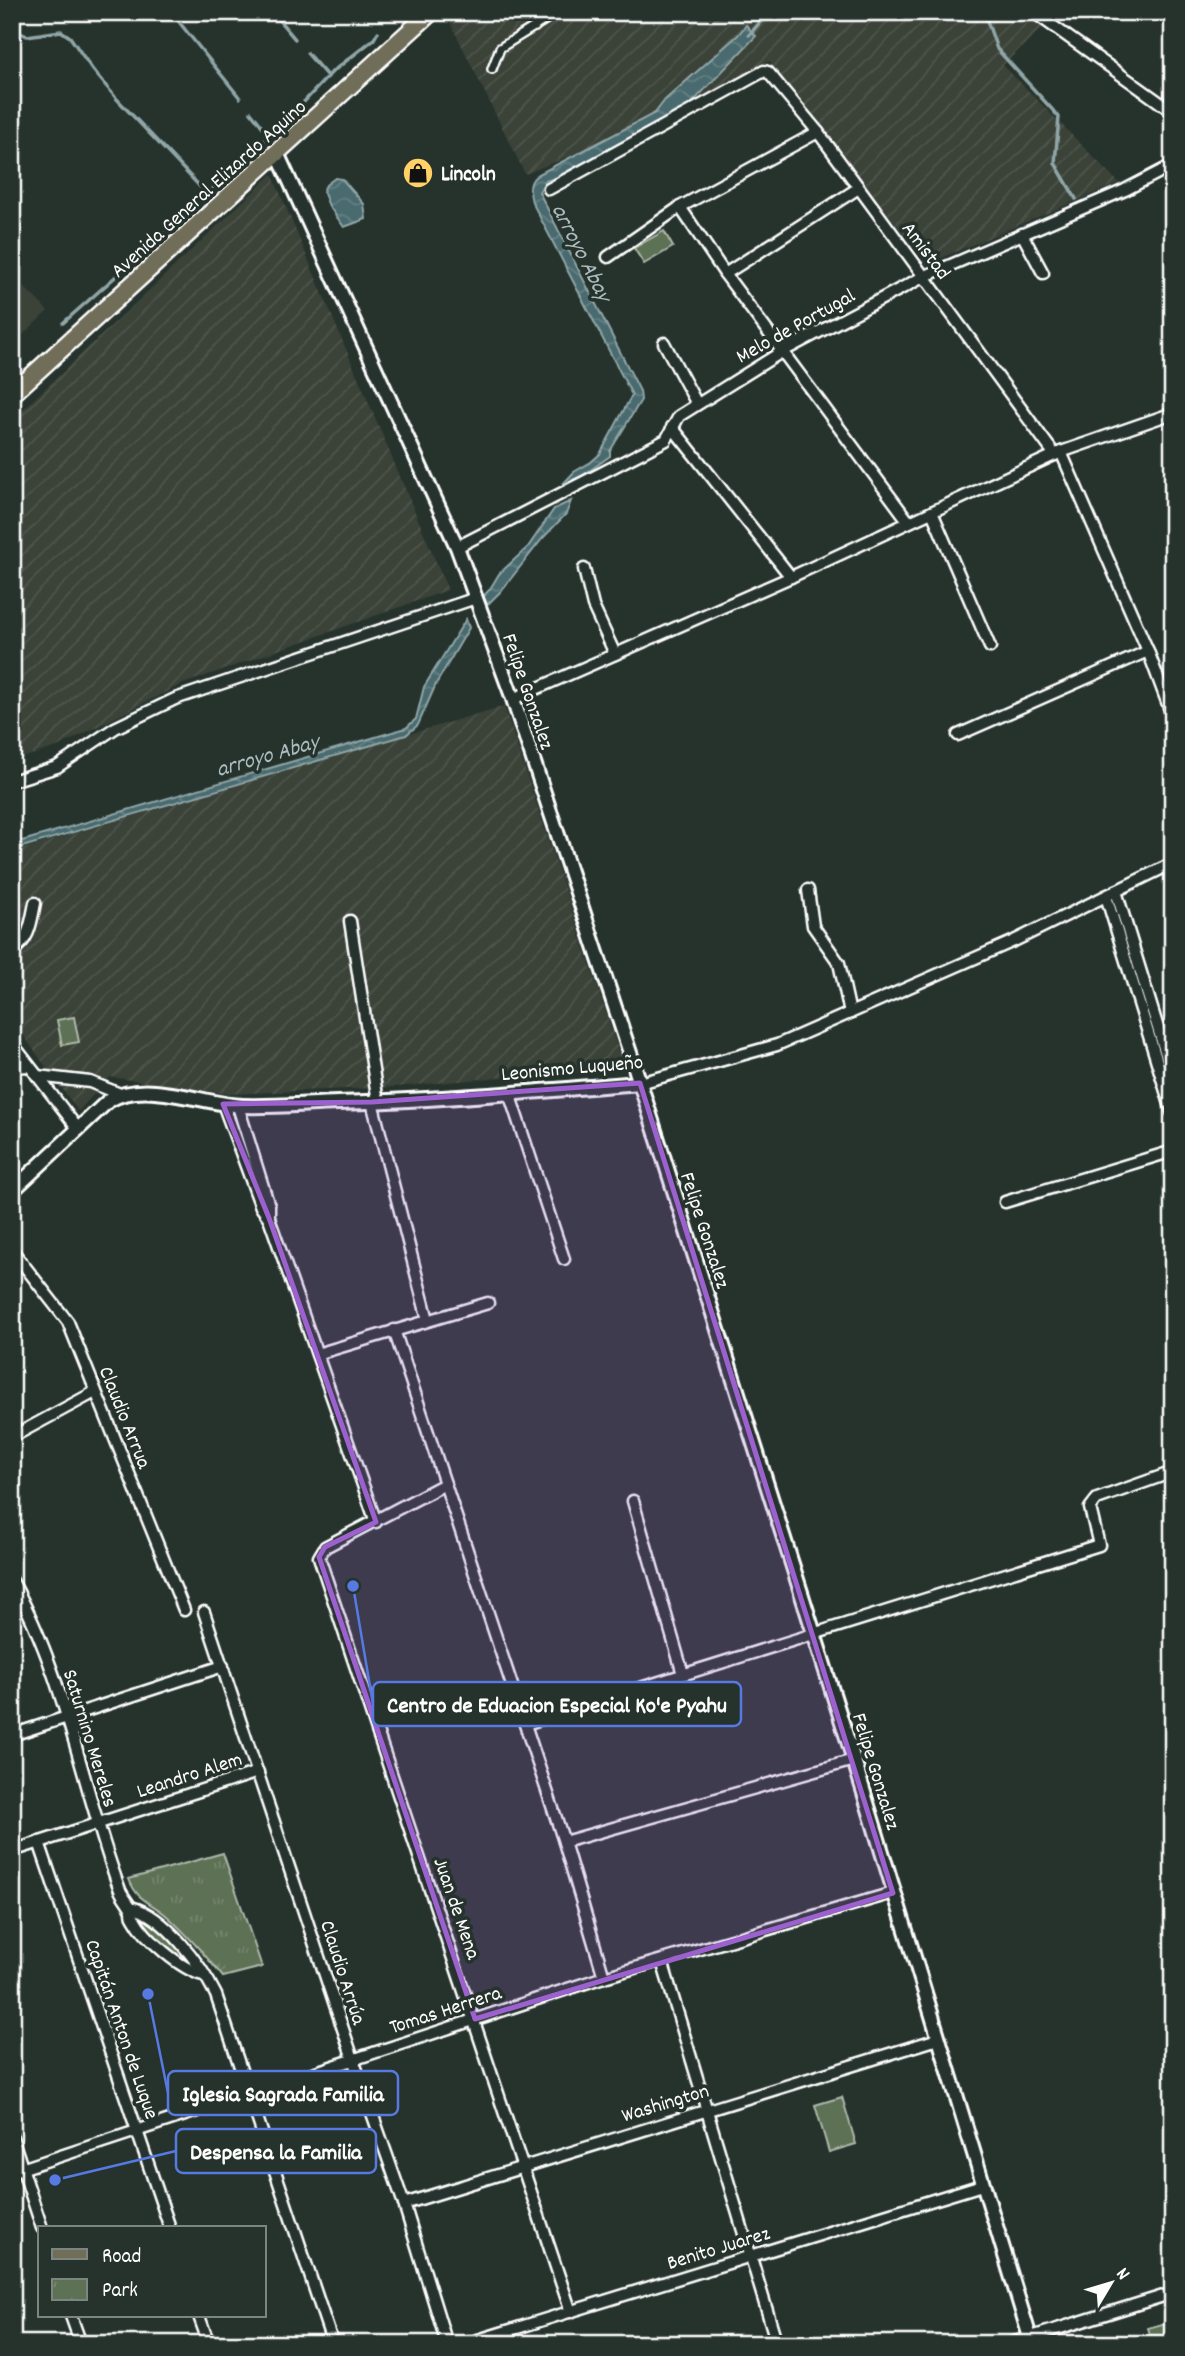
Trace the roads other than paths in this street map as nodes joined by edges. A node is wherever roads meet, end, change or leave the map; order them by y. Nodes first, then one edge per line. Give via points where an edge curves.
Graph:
1 (431, 12) edge
2 (538, 12) edge
3 (547, 12) edge
4 (1039, 16) dead end
5 (535, 27) junction
6 (492, 69) dead end
7 (1173, 112) edge
8 (817, 132) junction
9 (277, 153) junction
10 (1173, 165) edge
11 (549, 189) dead end
12 (857, 189) junction
13 (680, 207) junction
14 (1022, 234) junction
15 (608, 257) dead end
16 (1043, 273) dead end
17 (725, 274) junction
18 (923, 277) junction
19 (664, 344) dead end
20 (783, 351) junction
21 (12, 394) edge
22 (697, 404) junction
23 (1173, 413) edge
24 (672, 426) junction
25 (1058, 454) junction
26 (932, 512) junction
27 (909, 522) junction
28 (457, 547) junction
29 (584, 569) dead end
30 (791, 577) junction
31 (475, 598) junction
32 (990, 646) dead end
33 (1148, 651) junction
34 (615, 654) junction
35 (513, 699) junction
36 (1173, 718) edge
37 (958, 735) dead end
38 (12, 781) edge
39 (1173, 863) edge
40 (808, 890) dead end
41 (1111, 894) junction
42 (35, 903) dead end
43 (350, 921) dead end
44 (12, 951) edge
45 (850, 1013) junction
46 (12, 1043) edge
47 (29, 1066) junction
48 (12, 1067) edge
49 (37, 1076) junction
50 (1173, 1077) edge
51 (640, 1083) junction
52 (509, 1093) junction
53 (120, 1094) junction
54 (375, 1102) junction
55 (223, 1104) junction
56 (238, 1105) junction
57 (1173, 1114) edge
58 (79, 1130) junction
59 (1173, 1151) edge
60 (12, 1191) edge
61 (1004, 1202) dead end
62 (269, 1218) junction
63 (12, 1250) edge
64 (564, 1259) dead end
65 (488, 1303) dead end
66 (428, 1320) junction
67 (394, 1330) junction
68 (317, 1354) junction
69 (95, 1392) junction
70 (12, 1437) edge
71 (1173, 1472) edge
72 (445, 1484) junction
73 (633, 1501) dead end
74 (376, 1522) junction
75 (12, 1581) edge
76 (184, 1610) dead end
77 (205, 1612) dead end
78 (814, 1634) junction
79 (223, 1666) junction
80 (683, 1674) junction
81 (66, 1717) junction
82 (525, 1724) junction
83 (12, 1735) edge
84 (854, 1760) junction
85 (258, 1772) junction
86 (97, 1824) junction
87 (39, 1842) junction
88 (564, 1842) junction
89 (12, 1851) edge
90 (893, 1892) junction
91 (131, 1907) junction
92 (662, 1961) junction
93 (203, 1975) junction
94 (604, 1978) junction
95 (475, 2019) junction
96 (938, 2039) junction
97 (353, 2059) junction
98 (248, 2093) junction
99 (707, 2109) junction
100 (138, 2130) junction
101 (12, 2137) edge
102 (523, 2166) junction
103 (17, 2170) edge
104 (982, 2185) junction
105 (404, 2204) junction
106 (41, 2226) edge
107 (169, 2226) edge
108 (751, 2257) junction
109 (1173, 2293) edge
110 (571, 2312) junction
111 (72, 2318) edge
112 (200, 2318) edge
113 (1031, 2341) edge
114 (81, 2344) edge
115 (209, 2344) edge
116 (333, 2344) edge
117 (447, 2344) edge
118 (466, 2344) edge
119 (777, 2344) edge
120 (1009, 2344) edge

1 - 9 main road, Avenida General Elizardo Aquino
2 - 5 street
3 - 5 street via 550,17
4 - 7 street
5 - 6 street via 500,48
8 - 11 street, Amistad via 764,71
8 - 12 street, Amistad
8 - 13 street
9 - 21 main road, Avenida General Elizardo Aquino
9 - 28 street, Felipe Gonzalez
10 - 14 street, Melo de Portugal
12 - 17 street
12 - 18 street, Amistad
13 - 15 street
13 - 17 street
14 - 16 street
14 - 18 street, Melo de Portugal
17 - 20 street
18 - 20 street, Melo de Portugal
18 - 25 street, Amistad
19 - 22 street
20 - 22 street, Melo de Portugal
20 - 27 street
22 - 24 street, Melo de Portugal
23 - 25 street
24 - 28 street, Melo de Portugal via 666,440
24 - 30 street
25 - 26 street
25 - 33 street, Amistad
26 - 27 street
26 - 32 street
27 - 30 street
28 - 31 street, Felipe Gonzalez
29 - 34 street via 593,606
30 - 34 street
31 - 35 street, Felipe Gonzalez
31 - 38 street via 175,699 115,728 57,768
33 - 36 street, Amistad
33 - 37 street
34 - 35 street
35 - 51 street, Felipe Gonzalez
39 - 41 street, Leonismo Luqueño
40 - 45 street via 813,926 839,963
41 - 45 street, Leonismo Luqueño
41 - 50 street
41 - 57 street
42 - 44 street via 28,933
43 - 54 street
45 - 51 street, Leonismo Luqueño via 777,1045
46 - 47 street
47 - 48 street
47 - 49 street
49 - 53 street via 90,1082
49 - 58 street
51 - 52 street, Leonismo Luqueño
51 - 78 street, Felipe Gonzalez
52 - 54 street, Leonismo Luqueño
52 - 64 street
53 - 55 street, Leonismo Luqueño via 152,1092
53 - 58 street
54 - 56 street, Leonismo Luqueño
54 - 66 street
55 - 56 street, Leonismo Luqueño
55 - 62 street via 261,1208
56 - 62 street
58 - 60 street
59 - 61 street
62 - 68 street
63 - 69 street, Claudio Arrua via 68,1322
65 - 66 street
66 - 67 street
67 - 68 street
67 - 72 street
68 - 74 street
69 - 70 street
69 - 76 street, Claudio Arrua
71 - 78 street via 1095,1500 1090,1507 1099,1545
72 - 74 street
72 - 82 street
73 - 80 street
74 - 95 street, Juan de Mena via 325,1547 319,1557
75 - 81 street, Saturnino Mereles via 44,1650
77 - 79 street, Claudio Arrúa
78 - 80 street
78 - 84 street, Felipe Gonzalez
79 - 81 street
79 - 85 street, Claudio Arrúa
80 - 82 street
81 - 83 street
81 - 86 street, Saturnino Mereles
82 - 88 street
84 - 88 street
84 - 90 street, Felipe Gonzalez
85 - 86 street, Leandro Alem
85 - 97 street, Claudio Arrúa
86 - 87 street, Leandro Alem
86 - 91 street, Saturnino Mereles via 121,1893
87 - 89 street, Leandro Alem
87 - 100 street, Capitán Anton de Luque
88 - 94 street
90 - 92 street, Tomas Herrera
90 - 96 street, Felipe Gonzalez
91 - 93 street via 143,1910 170,1933 200,1965
91 - 93 street, Saturnino Mereles via 133,1918 155,1944
92 - 94 street, Tomas Herrera
92 - 99 street
93 - 98 street via 216,1995
94 - 95 street, Tomas Herrera
95 - 97 street, Tomas Herrera
95 - 102 street, Juan de Mena
96 - 99 street, Washington
96 - 104 street, Felipe Gonzalez
97 - 98 street, Tomas Herrera
97 - 105 street, Claudio Arrúa
98 - 100 street, Tomas Herrera
98 - 116 street
99 - 102 street, Washington
99 - 108 street
100 - 103 street, Tomas Herrera
100 - 107 street, Capitán Anton de Luque
101 - 103 street
102 - 105 street, Washington
102 - 110 street, Juan de Mena
103 - 106 street
104 - 108 street, Benito Juarez
104 - 113 street, Felipe Gonzalez
105 - 117 street, Claudio Arrúa
108 - 110 street, Benito Juarez
108 - 119 street
109 - 113 street
110 - 118 street, Benito Juarez
111 - 114 street
112 - 115 street
113 - 120 street

